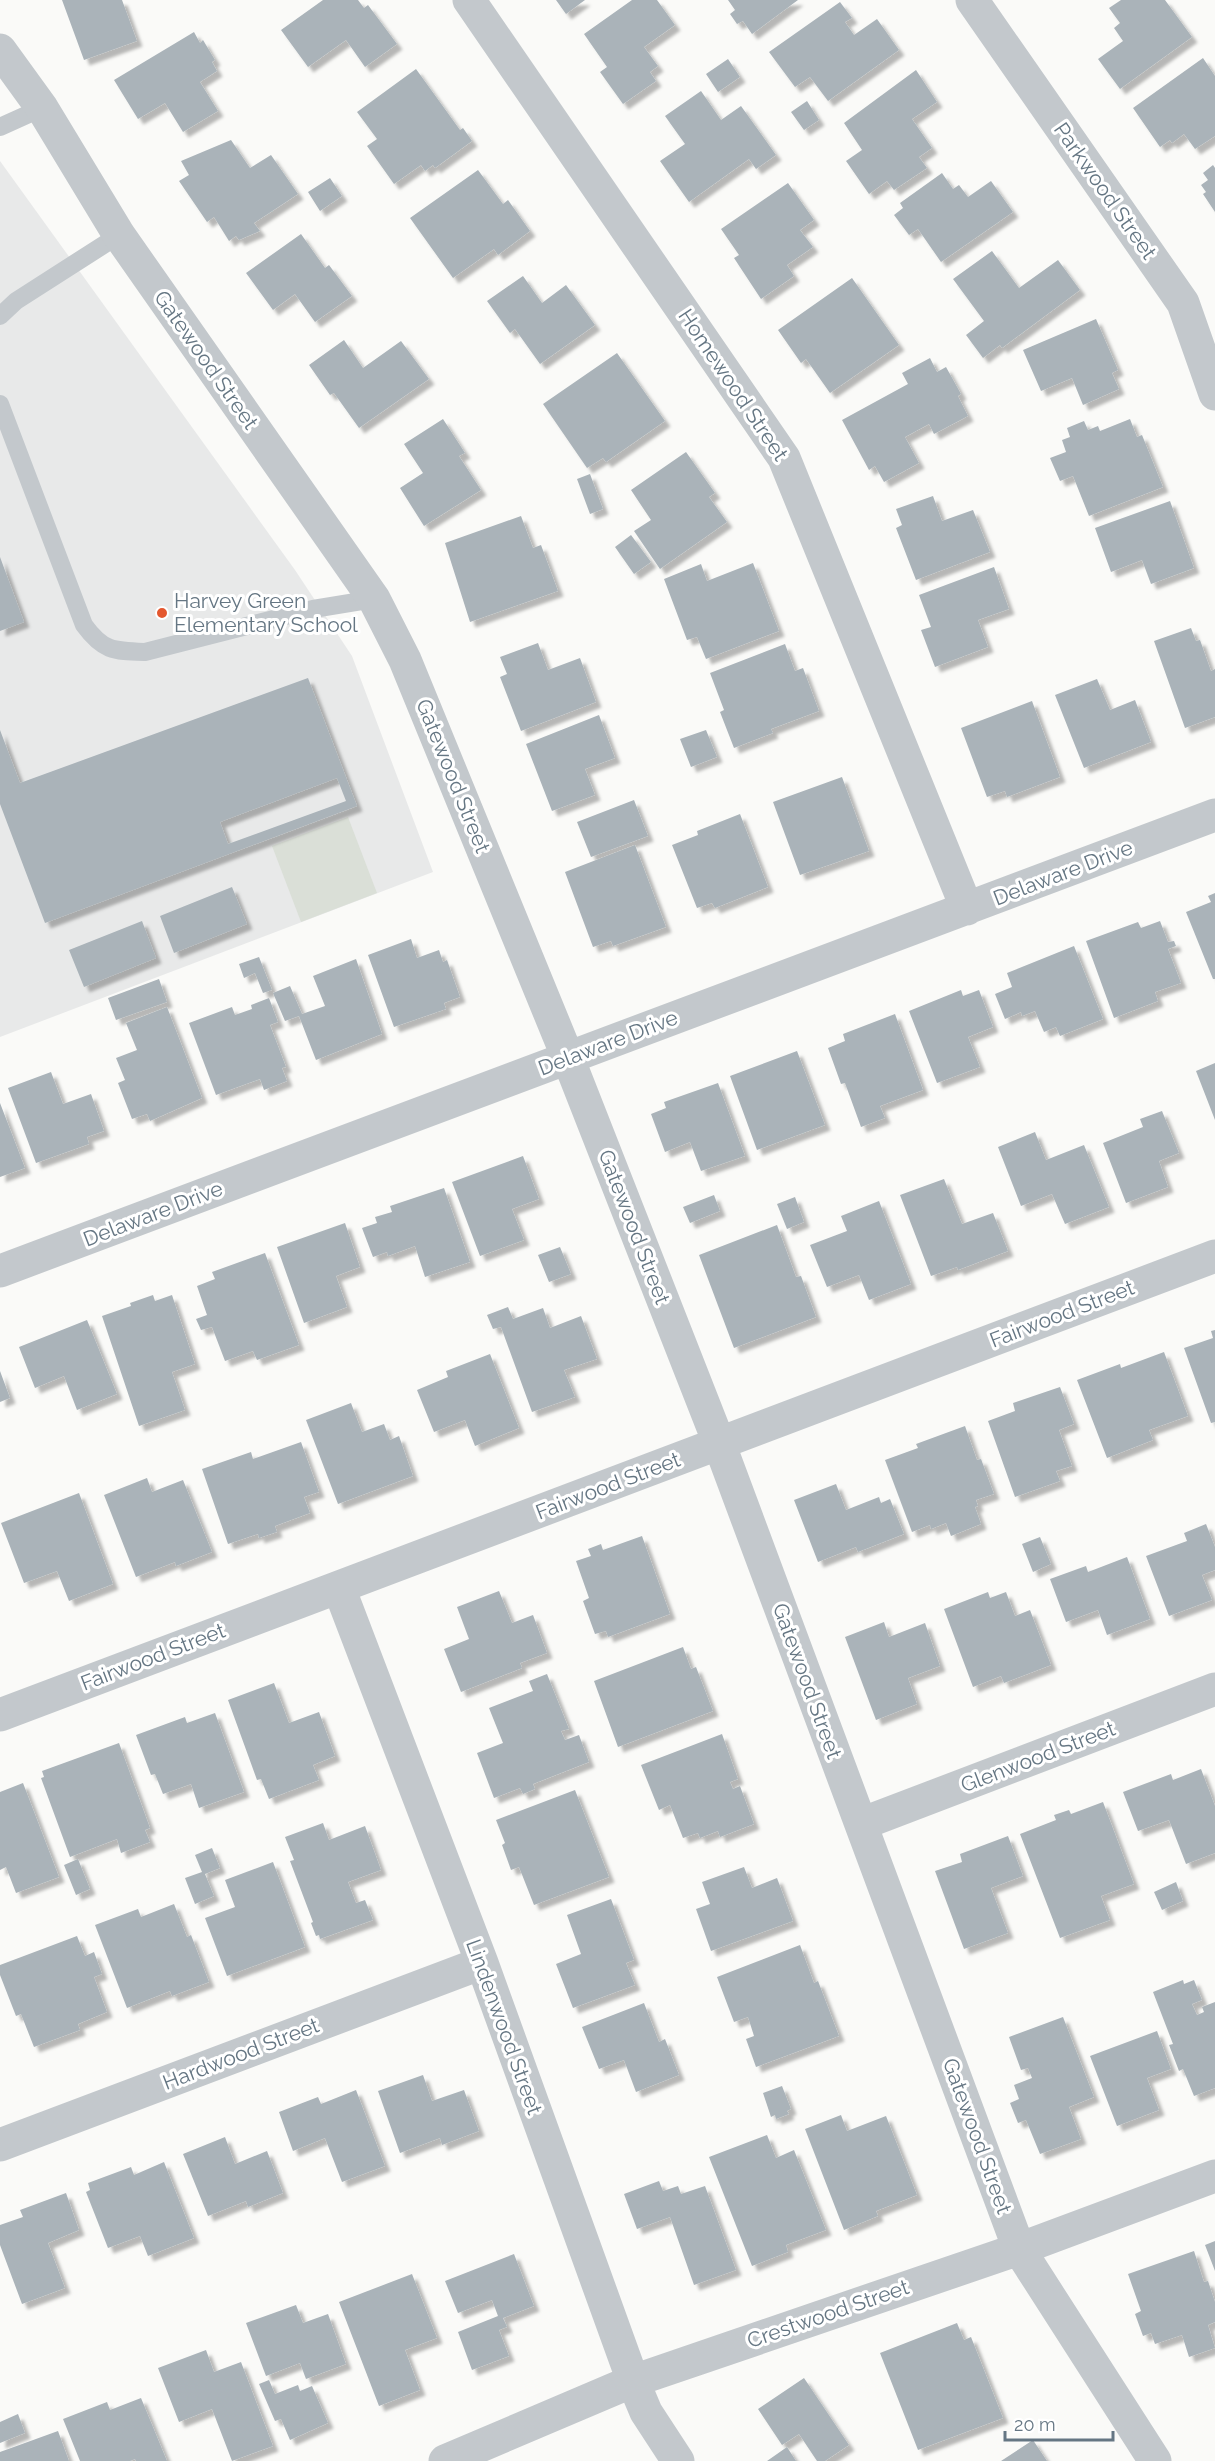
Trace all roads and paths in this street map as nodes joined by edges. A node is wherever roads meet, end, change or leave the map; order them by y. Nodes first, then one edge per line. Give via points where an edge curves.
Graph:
1 (469, 0) edge
2 (972, 0) edge
3 (0, 50) edge
4 (42, 108) junction
5 (0, 127) edge
6 (119, 235) junction
7 (0, 316) edge
8 (1215, 394) edge
9 (0, 404) edge
10 (374, 599) junction
11 (1215, 815) edge
12 (967, 909) junction
13 (568, 1058) junction
14 (1215, 1256) edge
15 (0, 1271) edge
16 (719, 1443) junction
17 (339, 1588) junction
18 (1215, 1689) edge
19 (0, 1715) edge
20 (861, 1824) junction
21 (482, 1963) junction
22 (0, 2145) edge
23 (1215, 2176) edge
24 (1019, 2249) junction
25 (633, 2382) junction
26 (445, 2461) edge
27 (678, 2461) edge
28 (1155, 2461) edge

1 - 12 street, Homewood Street via 784,458
2 - 8 street, Parkwood Street via 1183,303
3 - 4 street, Gatewood Street
4 - 5 lane
4 - 6 street, Gatewood Street
6 - 7 lane via 16,301
6 - 10 street, Gatewood Street
9 - 10 lane via 84,625 97,642 119,651 145,652 313,609
10 - 13 street, Gatewood Street via 405,660
11 - 12 street, Delaware Drive
12 - 13 street, Delaware Drive
13 - 15 street, Delaware Drive
13 - 16 street, Gatewood Street
14 - 16 street, Fairwood Street
16 - 17 street, Fairwood Street
16 - 20 street, Gatewood Street
17 - 19 street, Fairwood Street
17 - 21 street, Lindenwood Street
18 - 20 street, Glenwood Street
20 - 24 street, Gatewood Street
21 - 22 street, Hardwood Street
21 - 25 street, Lindenwood Street
23 - 24 street, Crestwood Street
24 - 25 street, Crestwood Street
24 - 28 street, Gatewood Street
25 - 26 street, Crestwood Street
25 - 27 street, Lindenwood Street via 646,2412

